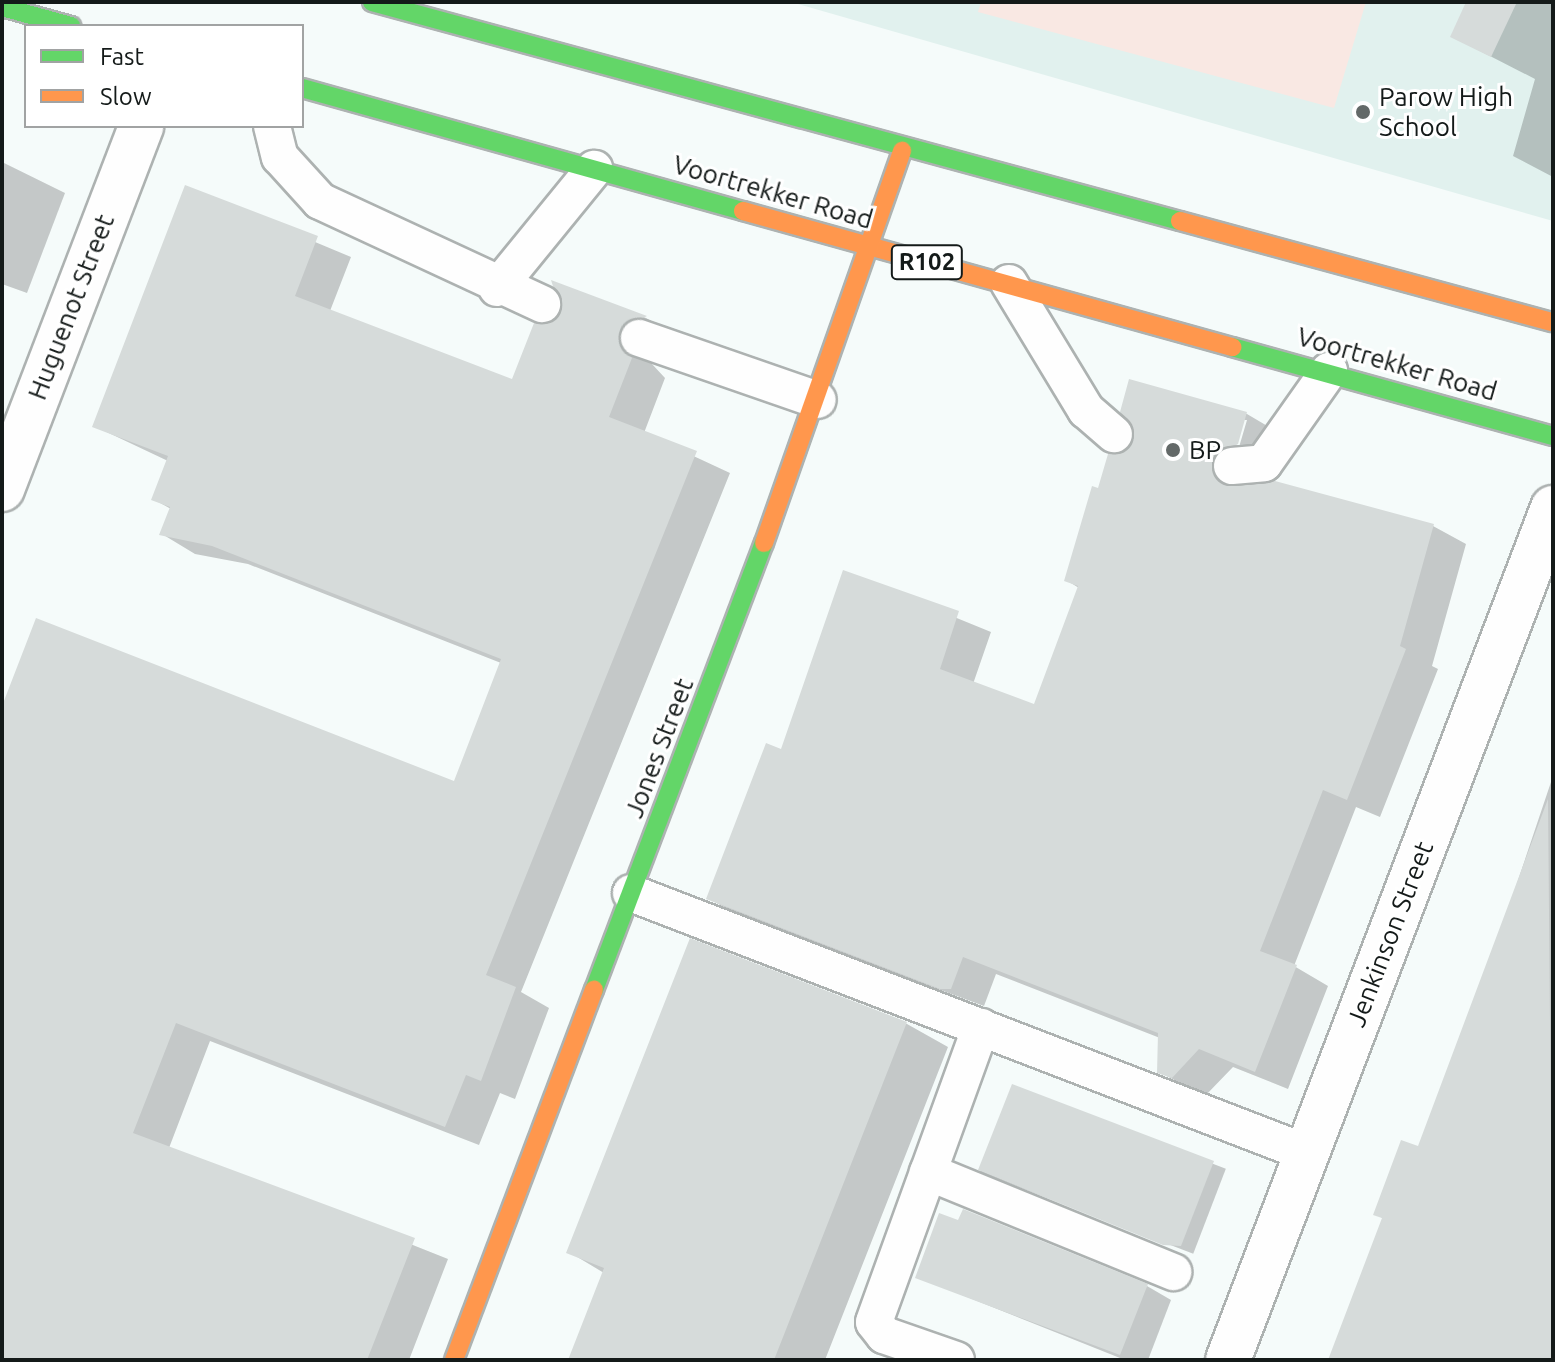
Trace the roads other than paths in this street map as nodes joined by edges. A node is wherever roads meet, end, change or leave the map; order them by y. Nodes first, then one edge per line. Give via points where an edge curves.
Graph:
1 (372, 2) edge
2 (2, 7) edge
3 (64, 24) edge
4 (304, 89) edge
5 (140, 128) edge
6 (273, 128) edge
7 (902, 151) junction
8 (594, 169) junction
9 (872, 248) junction
10 (1009, 283) junction
11 (497, 288) junction
12 (542, 304) dead end
13 (1553, 322) edge
14 (639, 338) dead end
15 (1329, 371) junction
16 (818, 400) junction
17 (1114, 434) dead end
18 (1553, 436) edge
19 (1232, 466) dead end
20 (2, 489) edge
21 (1553, 508) edge
22 (631, 893) junction
23 (981, 1027) junction
24 (1307, 1153) junction
25 (928, 1172) junction
26 (1173, 1272) dead end
27 (454, 1360) edge
28 (956, 1360) edge
29 (1228, 1360) edge

1 - 7 main road
2 - 3 main road
4 - 8 main road, Voortrekker Road / R102
5 - 20 street, Huguenot Street
6 - 11 lane via 280,157 320,201
7 - 9 main road, Jones Street
7 - 13 main road
8 - 9 main road, Voortrekker Road / R102
8 - 11 lane
9 - 10 main road, Voortrekker Road / R102
9 - 16 main road, Jones Street
10 - 15 main road, Voortrekker Road / R102
10 - 17 lane via 1086,410
11 - 12 lane
14 - 16 lane
15 - 18 main road, Voortrekker Road / R102
15 - 19 lane via 1264,463
16 - 22 main road, Jones Street
21 - 24 street, Jenkinson Street
22 - 23 lane
22 - 27 main road, Jones Street
23 - 24 lane
23 - 25 lane
24 - 29 street, Jenkinson Street
25 - 26 lane
25 - 28 lane via 874,1322 884,1335

